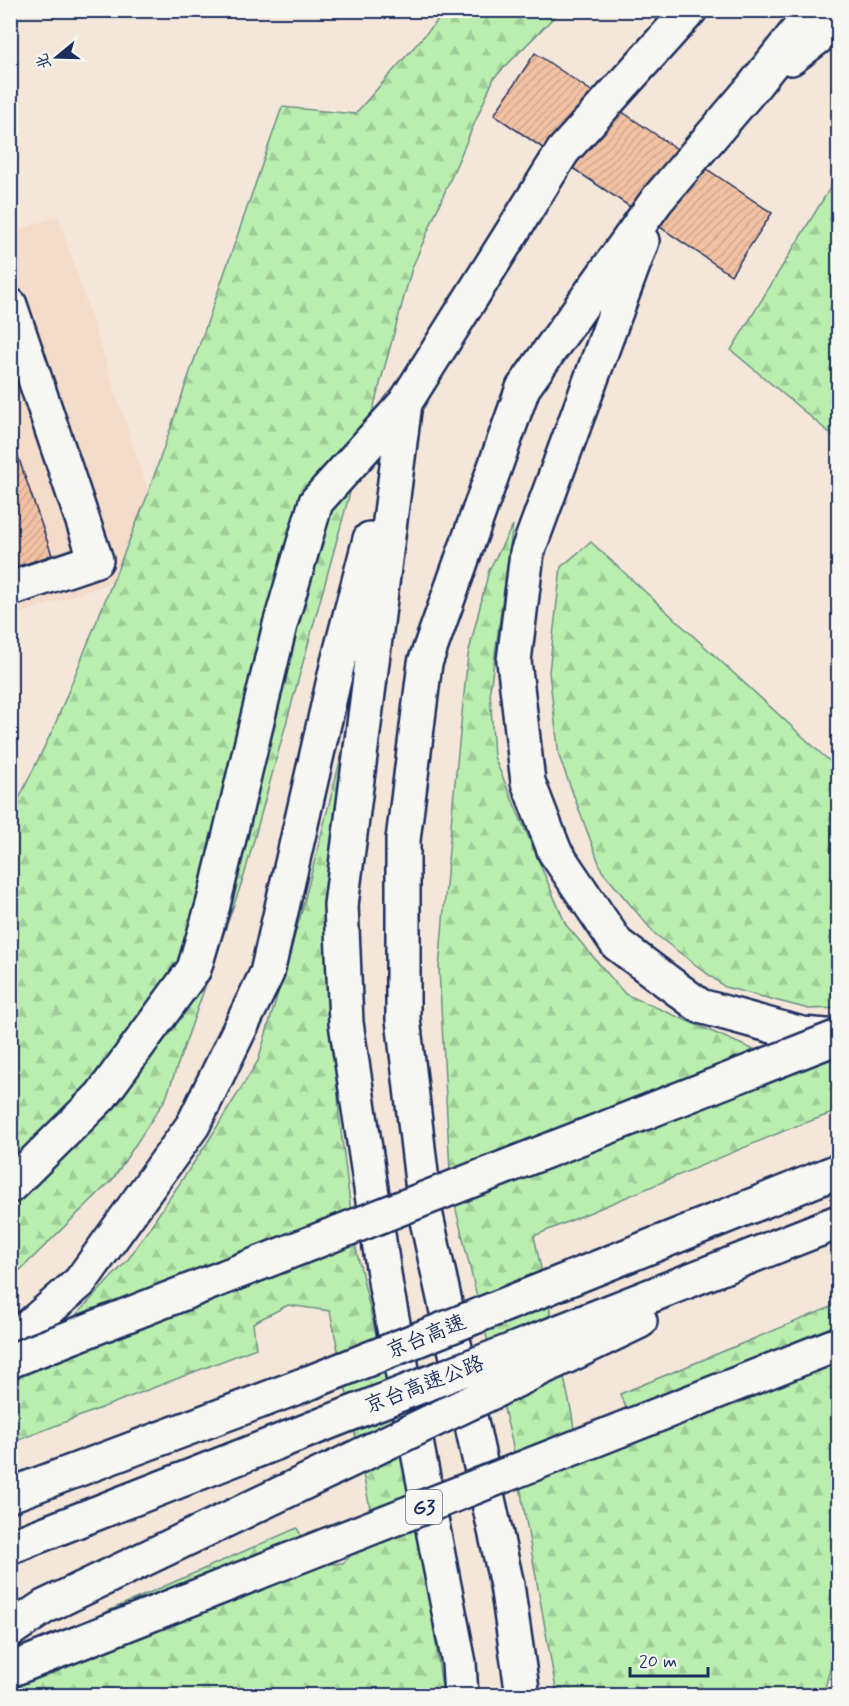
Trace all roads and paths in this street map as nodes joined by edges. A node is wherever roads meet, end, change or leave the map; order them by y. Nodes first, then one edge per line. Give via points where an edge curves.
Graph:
1 (690, 10) edge
2 (814, 10) edge
3 (838, 22) edge
4 (753, 87) junction
5 (657, 200) junction
6 (10, 305) edge
7 (405, 404) junction
8 (10, 589) edge
9 (838, 1037) edge
10 (838, 1171) edge
11 (10, 1186) edge
12 (838, 1224) edge
13 (10, 1343) edge
14 (838, 1344) edge
15 (561, 1345) junction
16 (10, 1361) edge
17 (10, 1495) edge
18 (10, 1547) edge
19 (10, 1630) edge
20 (10, 1670) edge
21 (461, 1695) edge
22 (524, 1695) edge

1 - 7 main road via 563,151
2 - 4 main road
3 - 4 main road
4 - 5 main road
5 - 9 main road via 527,553 514,661 528,782 555,852 617,944 700,1006 802,1035
5 - 22 main road via 523,388 424,663 403,840 403,1019 426,1216 507,1585
6 - 8 main road via 96,560
7 - 11 main road via 316,502 280,625 194,969 100,1096
7 - 13 main road via 338,662 267,973 193,1125 80,1282
7 - 21 main road via 341,904 346,1023 386,1287 459,1663
9 - 16 main road, bridge
10 - 17 main road, 京台高速, bridge via 311,1382
12 - 15 main road, 京台高速公路
14 - 20 main road, G3, bridge
15 - 18 main road, 京台高速公路, bridge via 314,1428
15 - 19 main road, bridge via 330,1470 44,1607

